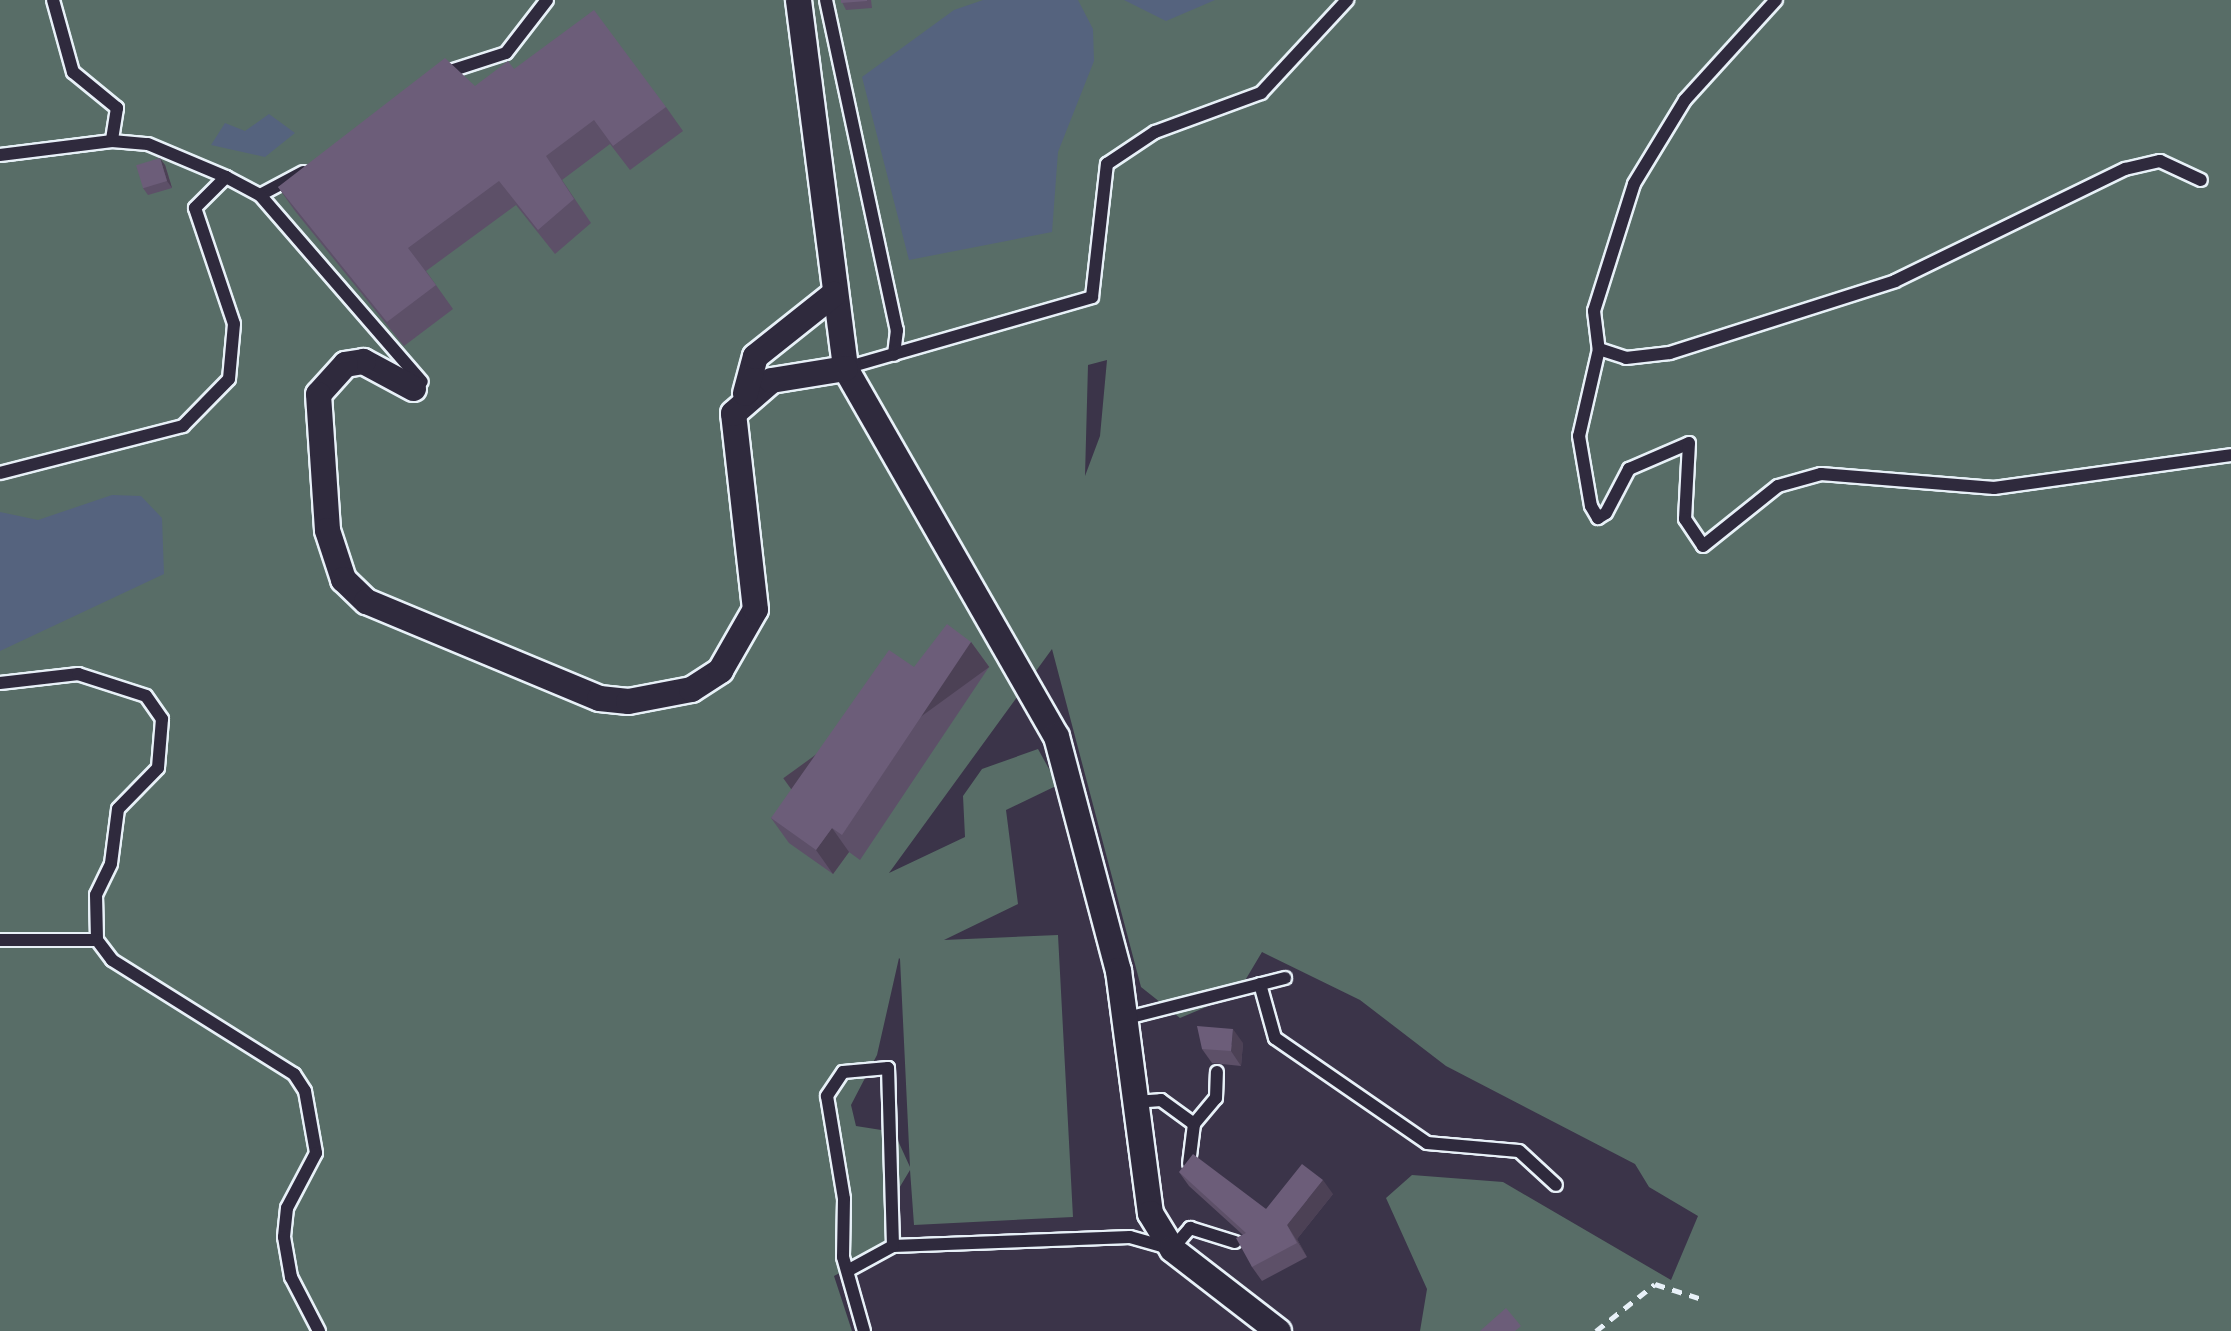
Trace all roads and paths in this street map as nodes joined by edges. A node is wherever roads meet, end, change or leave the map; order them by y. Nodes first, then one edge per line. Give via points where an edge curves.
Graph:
1 (52, 0) edge
2 (532, 0) edge
3 (547, 0) edge
4 (798, 0) edge
5 (826, 0) edge
6 (1347, 0) edge
7 (1776, 0) edge
8 (540, 19) junction
9 (428, 80) edge
10 (112, 141) junction
11 (0, 155) edge
12 (327, 158) edge
13 (226, 178) junction
14 (2202, 180) dead end
15 (260, 195) junction
16 (833, 294) junction
17 (1599, 349) junction
18 (894, 356) junction
19 (845, 368) junction
20 (417, 385) joint
21 (746, 394) junction
22 (2231, 455) edge
23 (0, 473) edge
24 (0, 683) edge
25 (0, 940) edge
26 (97, 940) junction
27 (1285, 978) dead end
28 (1260, 984) junction
29 (1127, 1018) junction
30 (1218, 1072) dead end
31 (1132, 1102) junction
32 (1194, 1124) junction
33 (1188, 1164) edge
34 (1556, 1186) dead end
35 (1235, 1242) edge
36 (893, 1246) junction
37 (1172, 1249) junction
38 (849, 1270) junction
39 (1705, 1300) dead end
40 (319, 1331) edge
41 (864, 1331) edge
42 (1278, 1331) edge
43 (1596, 1331) edge

1 - 10 lane via 73,72 117,108
2 - 8 lane
3 - 8 lane
4 - 16 street
5 - 18 lane via 897,330
6 - 18 lane via 1261,93 1166,127 1107,164 1092,297
7 - 17 lane via 1685,100 1634,184 1594,311
8 - 9 lane via 506,53
10 - 11 lane
10 - 13 lane via 148,144
12 - 15 lane
13 - 15 lane
13 - 23 lane via 195,208 234,324 229,378 210,404 147,438
14 - 17 lane via 2160,161 2124,169 1895,282 1670,353
15 - 20 lane
16 - 19 street
16 - 21 street via 755,356
17 - 22 lane via 1579,436 1598,518 1629,469 1689,443 1685,519 1703,546 1778,486 1821,474 1994,488
18 - 19 lane
19 - 21 street
19 - 29 street via 1056,736 1082,809
20 - 21 street via 362,361 345,364 318,394 328,530 343,578 366,602 598,698 628,702 691,690 720,670 750,624 755,584 732,448 732,413
24 - 26 lane via 78,674 146,696 162,719 158,768 118,809 96,895
25 - 26 lane
26 - 40 lane via 112,960 306,1091 316,1153 287,1208 284,1237 291,1278
27 - 28 lane
28 - 29 lane
28 - 34 lane via 1275,1038 1427,1143 1519,1151
29 - 31 street
30 - 32 lane via 1216,1098
31 - 32 lane via 1160,1100
31 - 37 street via 1150,1213
32 - 33 lane
35 - 37 lane via 1190,1228
36 - 37 lane via 1130,1237
36 - 38 lane
36 - 38 lane via 888,1068 843,1072 827,1096 827,1127
37 - 42 street
38 - 41 lane
39 - 43 path via 1656,1284

